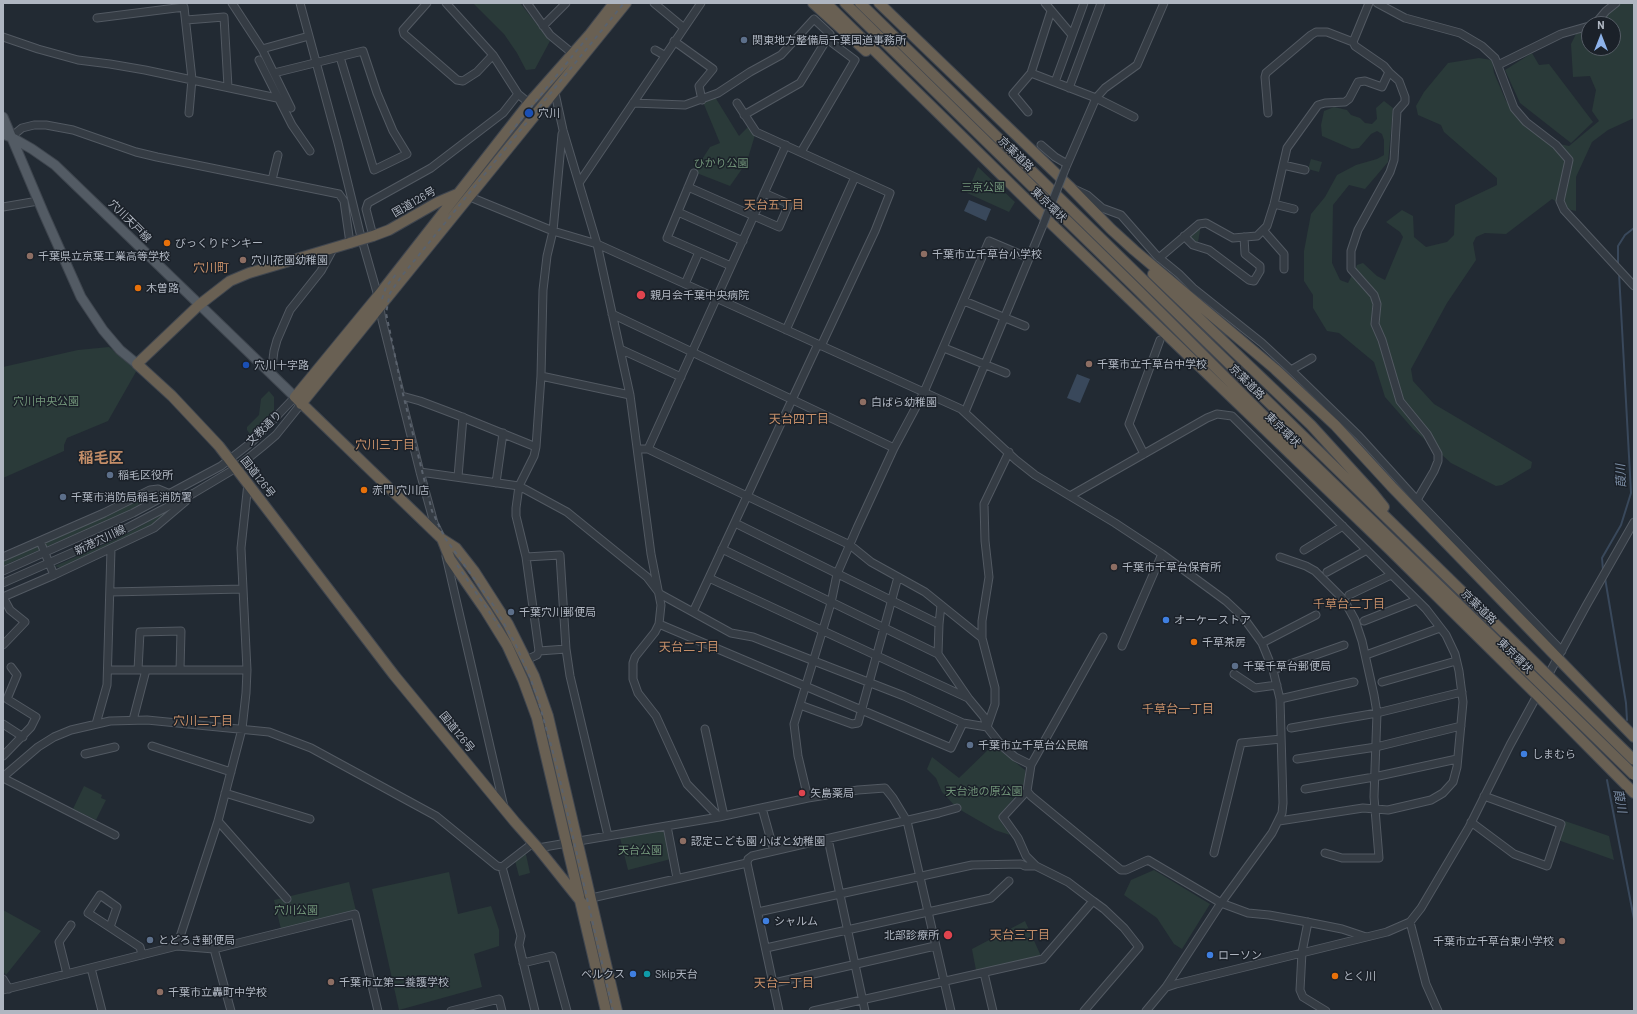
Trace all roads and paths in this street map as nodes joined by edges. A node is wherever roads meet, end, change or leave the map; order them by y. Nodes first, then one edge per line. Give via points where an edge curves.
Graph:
1 (232, 3) edge
2 (300, 3) edge
3 (427, 3) edge
4 (446, 3) edge
5 (527, 3) edge
6 (566, 3) edge
7 (614, 3) edge
8 (626, 3) edge
9 (654, 3) edge
10 (701, 3) edge
11 (813, 3) edge
12 (826, 3) edge
13 (845, 3) edge
14 (860, 3) edge
15 (879, 3) edge
16 (889, 3) edge
17 (1045, 3) edge
18 (1084, 3) edge
19 (1101, 3) edge
20 (1164, 3) edge
21 (1369, 3) edge
22 (1377, 3) edge
23 (1616, 3) edge
24 (1051, 11) junction
25 (1603, 16) edge
26 (97, 18) dead end
27 (186, 20) junction
28 (543, 26) junction
29 (684, 28) junction
30 (1581, 28) edge
31 (906, 29) junction
32 (1072, 35) junction
33 (309, 36) junction
34 (3, 37) edge
35 (827, 39) junction
36 (674, 41) junction
37 (1353, 42) junction
38 (262, 49) junction
39 (655, 50) dead end
40 (572, 53) junction
41 (493, 55) junction
42 (664, 55) junction
43 (340, 57) junction
44 (259, 60) dead end
45 (317, 62) junction
46 (888, 64) junction
47 (1498, 65) junction
48 (1389, 72) junction
49 (274, 73) junction
50 (1030, 73) junction
51 (192, 79) junction
52 (1055, 82) junction
53 (228, 87) junction
54 (1069, 88) junction
55 (554, 93) junction
56 (518, 94) junction
57 (277, 98) junction
58 (1096, 98) junction
59 (702, 100) junction
60 (529, 103) junction
61 (633, 103) junction
62 (737, 103) dead end
63 (291, 108) dead end
64 (1028, 112) dead end
65 (189, 113) dead end
66 (1268, 113) dead end
67 (744, 115) junction
68 (3, 117) edge
69 (1134, 117) dead end
70 (563, 130) junction
71 (7, 135) edge
72 (786, 145) junction
73 (1041, 145) dead end
74 (310, 151) dead end
75 (801, 152) junction
76 (278, 155) dead end
77 (1067, 165) junction
78 (1283, 165) junction
79 (1305, 170) dead end
80 (694, 173) dead end
81 (855, 177) junction
82 (272, 180) junction
83 (579, 182) junction
84 (1069, 186) junction
85 (688, 187) junction
86 (764, 193) junction
87 (457, 194) junction
88 (470, 197) junction
89 (38, 201) junction
90 (1274, 204) junction
91 (3, 207) edge
92 (1090, 208) junction
93 (1294, 209) dead end
94 (678, 212) junction
95 (754, 216) junction
96 (553, 230) junction
97 (1263, 230) junction
98 (373, 236) junction
99 (1184, 236) junction
100 (1244, 237) junction
101 (743, 241) junction
102 (350, 243) junction
103 (597, 244) junction
104 (333, 249) junction
105 (699, 252) junction
106 (1029, 258) junction
107 (1159, 258) junction
108 (731, 266) junction
109 (1284, 269) dead end
110 (685, 284) junction
111 (1634, 286) edge
112 (378, 296) junction
113 (716, 298) junction
114 (964, 302) junction
115 (199, 305) junction
116 (380, 306) junction
117 (612, 314) junction
118 (1004, 318) junction
119 (1025, 326) dead end
120 (786, 330) junction
121 (1160, 340) dead end
122 (820, 345) junction
123 (944, 348) junction
124 (620, 349) junction
125 (692, 352) junction
126 (1312, 358) dead end
127 (137, 364) junction
128 (985, 364) junction
129 (1291, 370) junction
130 (1006, 373) dead end
131 (271, 375) junction
132 (541, 376) junction
133 (681, 376) junction
134 (924, 392) junction
135 (630, 395) junction
136 (402, 396) junction
137 (792, 400) junction
138 (298, 401) junction
139 (965, 412) junction
140 (463, 417) junction
141 (503, 433) junction
142 (536, 447) junction
143 (894, 448) junction
144 (638, 449) junction
145 (648, 449) junction
146 (1008, 452) junction
147 (1144, 454) junction
148 (230, 459) junction
149 (236, 468) junction
150 (420, 472) junction
151 (458, 476) junction
152 (248, 482) junction
153 (496, 483) junction
154 (519, 486) junction
155 (194, 493) junction
156 (170, 494) junction
157 (747, 496) junction
158 (1070, 496) junction
159 (1417, 500) junction
160 (1634, 522) edge
161 (735, 523) junction
162 (1343, 526) junction
163 (1401, 532) junction
164 (442, 540) junction
165 (40, 541) junction
166 (850, 544) junction
167 (111, 549) junction
168 (722, 549) junction
169 (1304, 550) dead end
170 (1367, 550) junction
171 (1162, 554) junction
172 (3, 557) edge
173 (526, 557) junction
174 (1280, 557) dead end
175 (3, 571) edge
176 (1327, 572) dead end
177 (837, 574) junction
178 (54, 575) junction
179 (1391, 575) junction
180 (898, 577) junction
181 (709, 578) junction
182 (3, 583) edge
183 (243, 590) junction
184 (110, 592) junction
185 (660, 594) junction
186 (1349, 595) dead end
187 (3, 597) edge
188 (1417, 600) junction
189 (891, 601) junction
190 (831, 602) junction
191 (941, 605) junction
192 (693, 612) junction
193 (1316, 615) dead end
194 (1364, 621) dead end
195 (659, 624) junction
196 (939, 624) junction
197 (1440, 628) junction
198 (884, 629) junction
199 (823, 630) junction
200 (1103, 637) dead end
201 (982, 638) junction
202 (1262, 643) junction
203 (3, 645) edge
204 (1344, 645) dead end
205 (1122, 646) dead end
206 (566, 649) junction
207 (540, 650) junction
208 (938, 654) junction
209 (1560, 654) junction
210 (1366, 655) junction
211 (876, 656) junction
212 (526, 660) junction
213 (1456, 660) junction
214 (814, 661) junction
215 (11, 667) dead end
216 (108, 670) junction
217 (142, 670) junction
218 (180, 670) junction
219 (247, 670) junction
220 (1273, 670) junction
221 (1234, 674) dead end
222 (1354, 682) dead end
223 (1382, 682) dead end
224 (869, 683) junction
225 (1277, 685) junction
226 (805, 686) junction
227 (1462, 692) junction
228 (1537, 695) junction
229 (969, 699) junction
230 (1280, 699) junction
231 (800, 705) junction
232 (862, 710) junction
233 (1377, 714) junction
234 (133, 720) junction
235 (963, 723) junction
236 (3, 724) edge
237 (96, 724) junction
238 (1461, 726) junction
239 (987, 727) junction
240 (1291, 728) dead end
241 (242, 729) junction
242 (705, 729) dead end
243 (23, 737) junction
244 (1634, 737) edge
245 (1281, 739) junction
246 (152, 746) dead end
247 (115, 747) dead end
248 (1376, 747) junction
249 (85, 754) dead end
250 (3, 756) edge
251 (1297, 759) dead end
252 (1458, 759) junction
253 (1634, 760) edge
254 (1031, 765) junction
255 (231, 772) junction
256 (1634, 775) edge
257 (3, 777) edge
258 (1374, 777) junction
259 (1305, 789) dead end
260 (1027, 790) junction
261 (225, 793) junction
262 (1634, 793) edge
263 (1484, 796) junction
264 (808, 798) junction
265 (762, 808) junction
266 (957, 808) dead end
267 (1375, 808) junction
268 (504, 809) junction
269 (722, 817) junction
270 (310, 819) dead end
271 (218, 821) junction
272 (907, 821) junction
273 (1279, 822) junction
274 (1471, 822) junction
275 (668, 826) junction
276 (115, 835) dead end
277 (608, 836) junction
278 (828, 838) junction
279 (572, 842) junction
280 (536, 845) junction
281 (774, 851) junction
282 (1214, 853) dead end
283 (1325, 853) dead end
284 (747, 863) junction
285 (1036, 866) junction
286 (502, 867) junction
287 (919, 876) junction
288 (677, 878) junction
289 (1009, 881) dead end
290 (840, 894) junction
291 (287, 899) dead end
292 (585, 900) junction
293 (1093, 901) junction
294 (1221, 903) junction
295 (758, 912) junction
296 (927, 912) junction
297 (1308, 922) junction
298 (1410, 922) junction
299 (71, 925) dead end
300 (110, 927) junction
301 (847, 930) junction
302 (1367, 938) junction
303 (177, 946) junction
304 (935, 946) junction
305 (766, 948) junction
306 (214, 949) junction
307 (1302, 952) junction
308 (142, 955) junction
309 (523, 963) junction
310 (855, 964) junction
311 (91, 968) junction
312 (984, 973) junction
313 (67, 974) junction
314 (3, 979) edge
315 (944, 982) junction
316 (774, 983) junction
317 (1166, 987) junction
318 (6, 989) edge
319 (862, 1000) junction
320 (990, 1010) edge
321 (102, 1011) edge
322 (231, 1011) edge
323 (378, 1011) edge
324 (451, 1011) edge
325 (502, 1011) edge
326 (535, 1011) edge
327 (567, 1011) edge
328 (606, 1011) edge
329 (617, 1011) edge
330 (780, 1011) edge
331 (812, 1011) edge
332 (865, 1011) edge
333 (950, 1011) edge
334 (1084, 1011) edge
335 (1146, 1011) edge
336 (1326, 1011) edge
337 (1438, 1011) edge

1 - 38 street
2 - 33 street
3 - 41 street via 403,30 404,34 457,80 463,81 477,72
4 - 41 street
5 - 28 street
6 - 28 street
7 - 40 highway, 国道126号
8 - 55 highway
9 - 29 street
10 - 29 street
11 - 46 highway via 877,61
12 - 46 highway, 東京環状
13 - 256 highway, 京葉道路, bridge via 1274,426
14 - 163 highway, 京葉道路
15 - 31 highway
16 - 31 highway
17 - 24 street
18 - 32 street
19 - 54 street
20 - 58 street via 1137,65 1105,88
21 - 37 street
22 - 47 street via 1405,18 1460,33 1482,46 1495,58
23 - 25 street
24 - 32 street
24 - 50 street
26 - 27 street via 184,7
27 - 51 street
27 - 53 street via 224,17
28 - 40 street
29 - 36 street
30 - 47 street via 1561,34
31 - 84 highway
32 - 52 street
33 - 38 street
33 - 45 street
34 - 51 street via 78,60
35 - 59 street via 830,34 814,19 781,55
35 - 67 street via 800,83
35 - 75 street via 855,60
36 - 42 street
36 - 59 street via 713,69 699,86
37 - 48 street
37 - 66 street via 1327,32 1311,34 1266,73
38 - 49 street
39 - 42 street
40 - 60 highway, 国道126号
41 - 56 street
42 - 61 street
43 - 43 street via 363,51 393,131 407,154 374,170
43 - 45 street
44 - 57 street
45 - 49 street
45 - 112 street
46 - 228 highway, 東京環状
47 - 111 street via 1514,108 1569,160 1560,200 1564,210
48 - 78 street via 1382,87 1365,81 1358,82 1345,102 1318,105 1287,148
48 - 159 street via 1399,81 1405,97 1402,108 1397,111 1394,160 1358,230 1351,251 1351,269 1374,295 1377,304 1375,324 1400,401 1427,434 1438,454 1434,471
49 - 63 street
50 - 52 street
50 - 64 street via 1013,94
51 - 53 street
51 - 65 street
52 - 54 street
53 - 57 street
54 - 58 street
55 - 70 street
55 - 88 highway
56 - 60 street
56 - 98 street via 503,113 431,168 368,203 366,209
57 - 74 street via 292,126
58 - 69 street
58 - 77 street
59 - 61 street via 685,106
60 - 87 highway, 国道126号
61 - 83 street
62 - 67 street
67 - 72 street via 756,132
68 - 71 main road
70 - 83 street
70 - 96 street
71 - 82 street via 27,126 52,126 73,130 136,152
71 - 89 main road
71 - 115 main road, 穴川天戸線 via 56,165
72 - 75 street
72 - 86 street
73 - 77 street
75 - 81 street
76 - 82 street
77 - 106 street, bridge
78 - 79 street
78 - 90 street
80 - 85 street
81 - 120 street
81 - 122 street via 890,194
82 - 102 street via 339,194 344,201
83 - 103 street
84 - 92 highway
84 - 107 street via 1087,195 1102,208 1121,215
85 - 94 street
85 - 95 street
86 - 95 street
86 - 95 street via 789,204 779,227
87 - 98 highway, 国道126号
87 - 112 highway, 国道126号
88 - 96 street
88 - 116 highway
89 - 91 street
89 - 127 main road via 81,297 103,330 120,350
90 - 93 street
90 - 97 street via 1267,226
92 - 163 highway via 1095,218 1311,425 1372,492
92 - 209 highway via 1134,250 1275,368 1330,420 1392,487
94 - 101 street
94 - 105 street via 667,238
95 - 101 street
96 - 103 street
96 - 132 street via 543,290
97 - 100 street via 1257,236
97 - 109 street via 1284,254
98 - 102 highway, 国道126号, bridge
99 - 100 street via 1199,224 1206,223 1234,238
99 - 100 street via 1193,245 1209,250 1249,280 1254,281 1260,266 1245,254
99 - 107 street
101 - 108 street
102 - 104 highway, 国道126号
103 - 110 street
103 - 117 street
104 - 115 highway, 国道126号 via 249,274 230,282
104 - 131 street via 321,271 290,310 275,345
105 - 108 street
105 - 110 street
106 - 114 street via 988,241
106 - 118 street
107 - 129 street
108 - 113 street
110 - 113 street
112 - 116 street
112 - 138 highway, 国道126号
113 - 120 street
113 - 125 street
114 - 118 street
114 - 123 street
115 - 127 highway, 国道126号
115 - 131 main road, 穴川天戸線
116 - 136 street
116 - 138 highway
117 - 124 street
117 - 125 street
118 - 119 street
118 - 128 street
120 - 122 street
121 - 147 street via 1129,424
122 - 134 street
122 - 137 street
123 - 128 street
123 - 134 street
124 - 133 street
124 - 135 street
125 - 133 street
125 - 137 street
126 - 129 street
127 - 148 highway, 国道126号 via 208,432
128 - 130 street
128 - 139 street
129 - 159 street via 1358,436
131 - 138 main road, 穴川天戸線
132 - 135 street
132 - 142 street
133 - 145 street
134 - 139 street
134 - 143 street
135 - 144 street
136 - 140 street
136 - 150 street
137 - 143 street
137 - 157 street
138 - 148 street, 文教通り
138 - 149 street, 文教通り via 276,435
138 - 164 highway, 国道126号
139 - 146 street
140 - 141 street
140 - 151 street
141 - 142 street
141 - 153 street
142 - 154 street
143 - 166 street
144 - 145 street
144 - 185 street via 651,554
145 - 157 street
146 - 158 street via 1035,475
146 - 201 street via 984,504 988,577
147 - 158 street
147 - 162 street via 1207,418 1217,414 1232,416
148 - 149 highway, 国道126号
148 - 156 street, 文教通り
149 - 152 highway, 国道126号
149 - 155 street, 文教通り
150 - 151 street
150 - 164 street via 434,523
151 - 153 street
152 - 183 street via 241,548
152 - 268 highway, 国道126号 via 394,675
153 - 154 street
154 - 173 street via 516,516
154 - 185 street via 567,512 647,577
155 - 167 street via 154,528
155 - 182 street, 新港穴川線 via 119,532
156 - 165 street via 158,489 150,490
156 - 175 street, 新港穴川線 via 115,522
157 - 161 street
157 - 166 street
158 - 171 street
159 - 209 street
160 - 209 street
161 - 168 street
161 - 177 street
162 - 169 street
162 - 170 street
163 - 253 highway, 京葉道路, bridge
164 - 212 highway, 国道126号 via 456,548 474,571 508,624
164 - 268 street
164 - 279 highway, 国道126号 via 450,559 498,629 523,680
165 - 172 street
165 - 178 street
166 - 177 street
166 - 180 street via 871,562
167 - 178 street
167 - 184 street
168 - 181 street
168 - 190 street
170 - 176 street
170 - 179 street
171 - 202 street via 1226,601 1243,617
171 - 205 street
173 - 206 street via 560,555
173 - 207 street
174 - 210 street via 1315,571 1344,600 1355,620
177 - 189 street
177 - 190 street
178 - 187 street
179 - 186 street
179 - 188 street
180 - 189 street
180 - 191 street via 925,592
181 - 192 street
181 - 199 street via 774,610
183 - 184 street
183 - 219 street
184 - 216 street
185 - 192 street
185 - 195 street
187 - 203 street via 10,610 25,622
188 - 194 street
188 - 197 street
189 - 196 street
189 - 198 street
190 - 198 street
190 - 199 street
191 - 196 street
191 - 201 street
192 - 214 street via 731,633 753,637
193 - 202 street
195 - 226 street
195 - 269 street via 635,657 632,669 635,686 656,716 687,784
196 - 208 street
197 - 210 street
197 - 213 street via 1446,635
198 - 208 street
198 - 211 street
199 - 211 street
199 - 214 street
200 - 254 street
201 - 239 street via 995,688 995,704
202 - 220 street
204 - 220 street
206 - 207 street
206 - 277 street via 570,676
207 - 212 street via 537,655
208 - 229 street
209 - 228 street
209 - 244 highway
210 - 233 street
211 - 224 street
211 - 229 street
212 - 279 highway, 国道126号 via 549,722
213 - 223 street
213 - 227 street
214 - 224 street
214 - 226 street
215 - 243 street via 17,675 7,699 36,717
216 - 217 street
216 - 237 street via 107,686
217 - 218 street
217 - 218 street via 140,632 181,630
217 - 234 street
218 - 219 street
219 - 241 street
220 - 225 street
221 - 225 street via 1255,688
222 - 230 street
224 - 232 street
224 - 235 street
225 - 230 street
226 - 231 street
226 - 232 street
227 - 233 street
227 - 238 street
228 - 262 highway, 東京環状
228 - 263 street
229 - 239 street via 984,717
230 - 245 street
231 - 232 street via 852,724 858,723
231 - 264 street via 794,724 798,756
232 - 235 street via 950,748
233 - 240 street
233 - 248 street
234 - 237 street
234 - 241 street
235 - 239 street
236 - 243 street
237 - 257 street via 54,737 38,747
238 - 248 street
238 - 252 street
239 - 254 street via 1002,746
241 - 255 street
241 - 286 street via 269,732 311,748 436,816 497,866
242 - 269 street
243 - 250 street
245 - 273 street via 1283,803
245 - 282 street via 1241,743
246 - 255 street
247 - 249 street
248 - 251 street
248 - 258 street
252 - 258 street
252 - 267 street via 1453,782 1444,793 1431,800 1388,810
254 - 260 street
255 - 261 street
257 - 276 street
258 - 259 street
258 - 267 street
260 - 285 street via 1003,817 1018,838 1026,856
260 - 294 street via 1031,796 1122,870 1148,860
261 - 270 street
261 - 271 street
263 - 274 street
263 - 274 street via 1561,824 1547,866 1514,854
264 - 265 street
264 - 272 street via 885,788
265 - 269 street
265 - 281 street
266 - 272 street
267 - 273 street
267 - 283 street via 1379,858 1342,858
268 - 280 highway, 国道126号
269 - 275 street
271 - 291 street
271 - 303 street
272 - 278 street
272 - 287 street
273 - 294 street
274 - 298 street via 1421,908
275 - 277 street
275 - 288 street
277 - 279 street
278 - 281 street
278 - 290 street
279 - 280 street
279 - 292 highway, 国道126号
280 - 286 street
280 - 292 highway, 国道126号
281 - 284 street via 752,856
284 - 288 street
284 - 295 street
285 - 287 street via 972,865
285 - 293 street via 1068,882
286 - 309 street via 521,936 519,945
287 - 290 street
287 - 296 street
288 - 292 street
289 - 296 street via 991,898
290 - 295 street
290 - 301 street
292 - 328 highway, 国道126号
292 - 329 highway, 国道126号 via 596,922
293 - 312 street via 1043,959
293 - 334 street via 1124,928 1139,946
294 - 297 street via 1248,913
294 - 317 street
295 - 305 street
296 - 301 street
296 - 304 street
297 - 302 street
297 - 307 street
298 - 302 street
298 - 337 street via 1426,984
299 - 313 street via 59,942
300 - 300 street via 88,913 100,895 117,906
300 - 308 street via 140,947
301 - 305 street
301 - 310 street
302 - 307 street
303 - 306 street
303 - 308 street
304 - 310 street
304 - 315 street
305 - 316 street
306 - 322 street
306 - 323 street via 355,914
307 - 317 street
307 - 336 street via 1301,994
308 - 311 street
309 - 326 street
309 - 327 street via 552,956
310 - 316 street
310 - 319 street
311 - 313 street
311 - 321 street
312 - 315 street
312 - 320 street
313 - 318 street
314 - 318 street
315 - 319 street
315 - 333 street
316 - 330 street
317 - 335 street
319 - 331 street
319 - 332 street
324 - 325 street via 499,999

